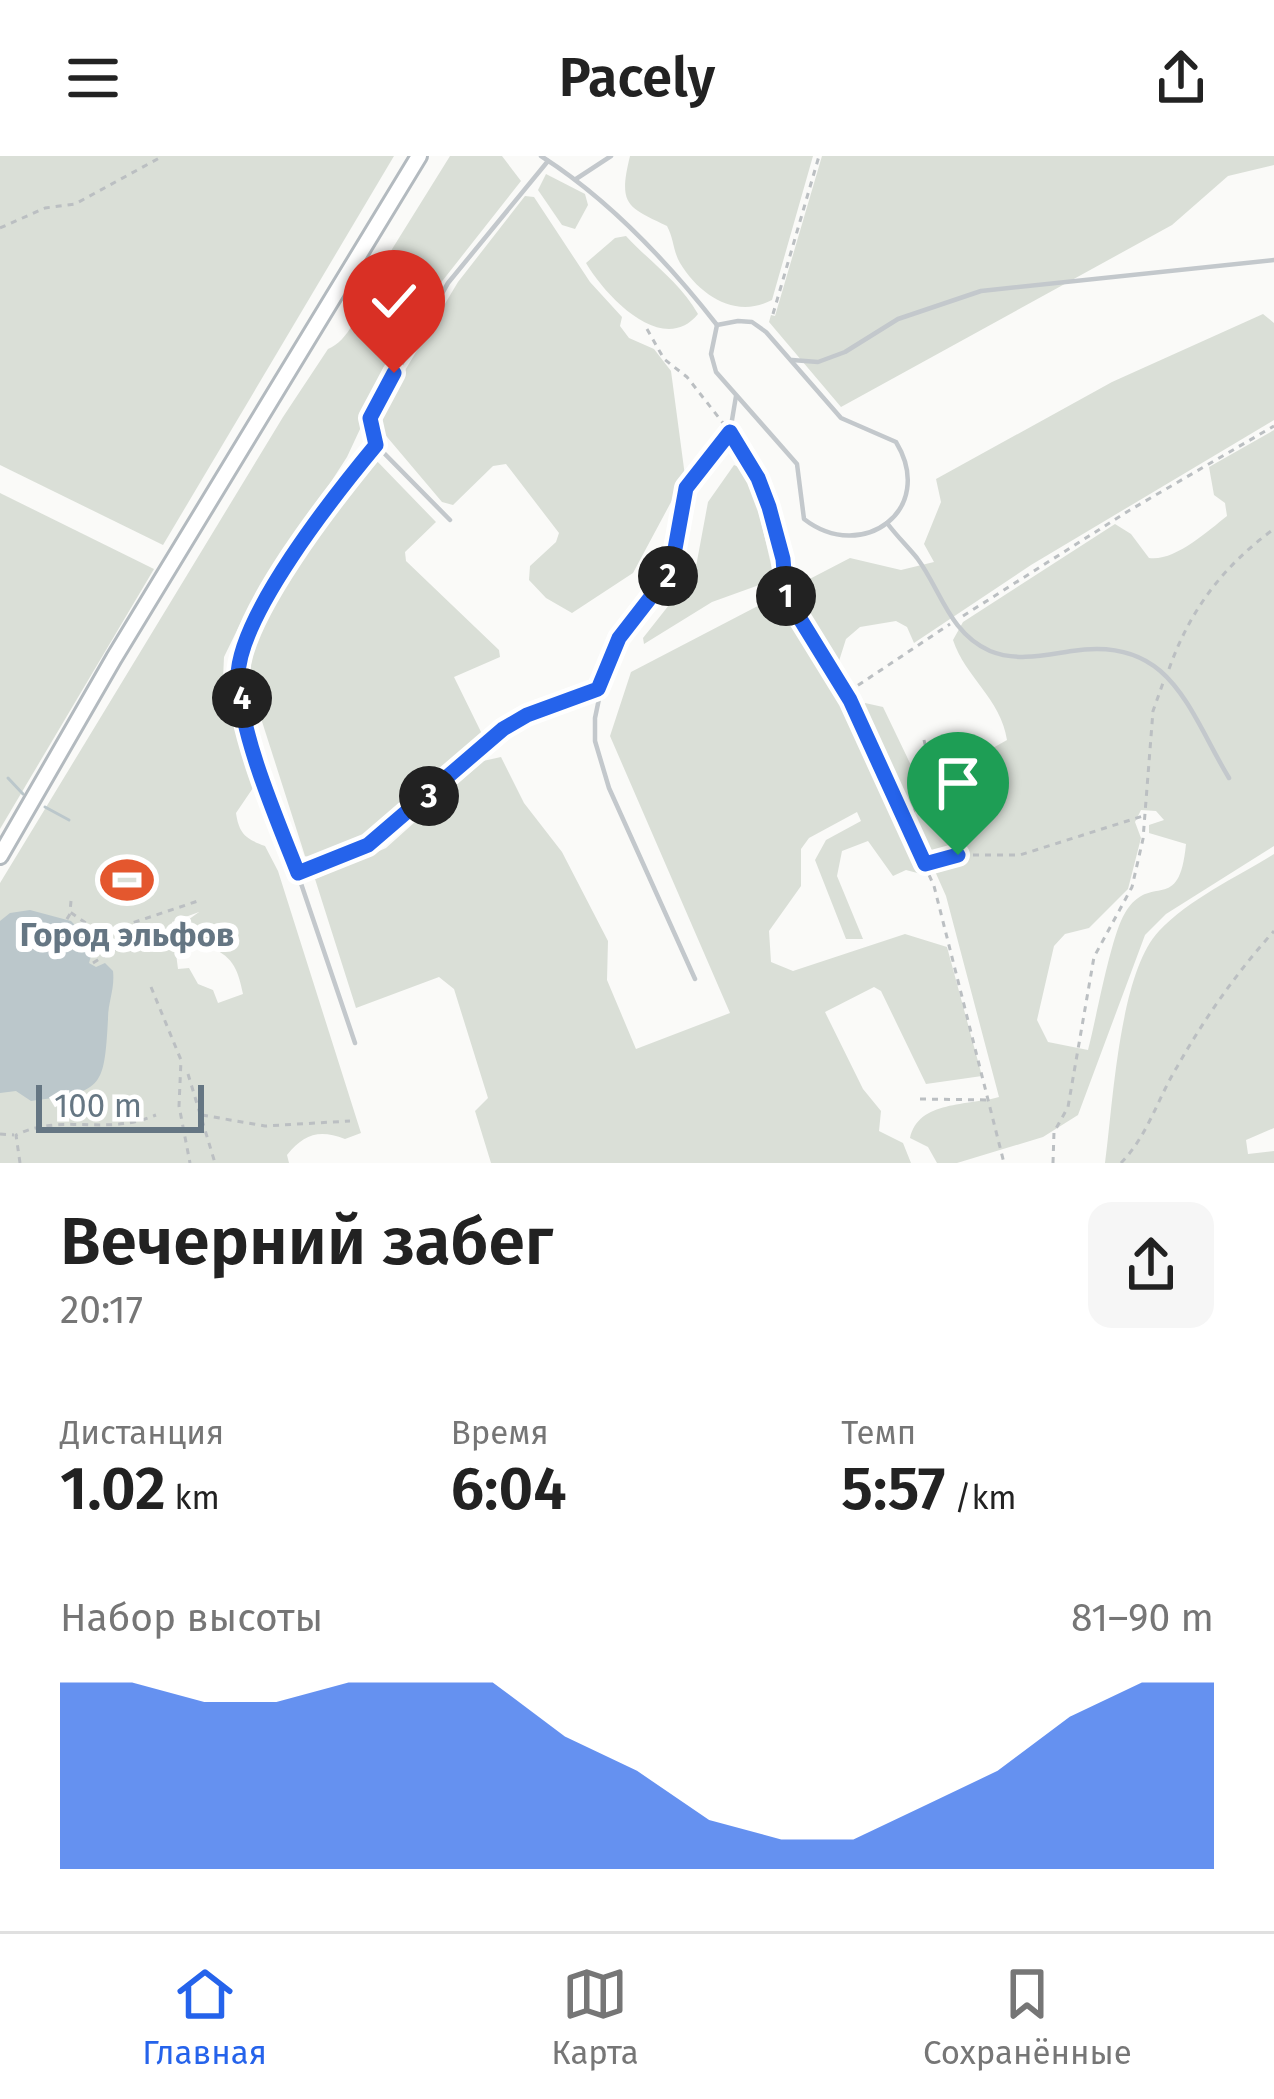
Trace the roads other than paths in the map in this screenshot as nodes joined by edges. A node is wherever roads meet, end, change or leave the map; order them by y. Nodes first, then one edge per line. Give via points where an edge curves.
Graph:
1 (419, 156) edge
2 (541, 156) edge
3 (611, 156) edge
4 (548, 161) junction
5 (576, 179) junction
6 (1274, 258) edge
7 (717, 325) junction
8 (792, 360) junction
9 (736, 396) junction
10 (376, 445) junction
11 (450, 520) dead end
12 (887, 523) junction
13 (598, 689) junction
14 (1228, 778) dead end
15 (0, 856) edge
16 (298, 873) junction
17 (695, 979) dead end
18 (355, 1043) dead end

1 - 15 main road
2 - 4 lane
3 - 5 lane
4 - 5 lane
4 - 10 lane via 421,325 370,418
5 - 7 lane
6 - 8 lane via 981,291 898,319 818,362
7 - 8 lane via 752,322
7 - 9 lane via 711,354
8 - 12 lane via 842,418 887,434 905,456 904,506
9 - 12 lane via 797,464 804,519 837,536 861,536
9 - 13 lane via 730,432 686,488 671,571 619,638
10 - 11 lane
10 - 16 lane via 282,573 240,664 246,721
12 - 14 lane via 954,621 991,651 1034,658 1096,648 1153,664 1186,695
13 - 16 lane via 503,729 368,845
13 - 17 lane via 599,758
16 - 18 lane

